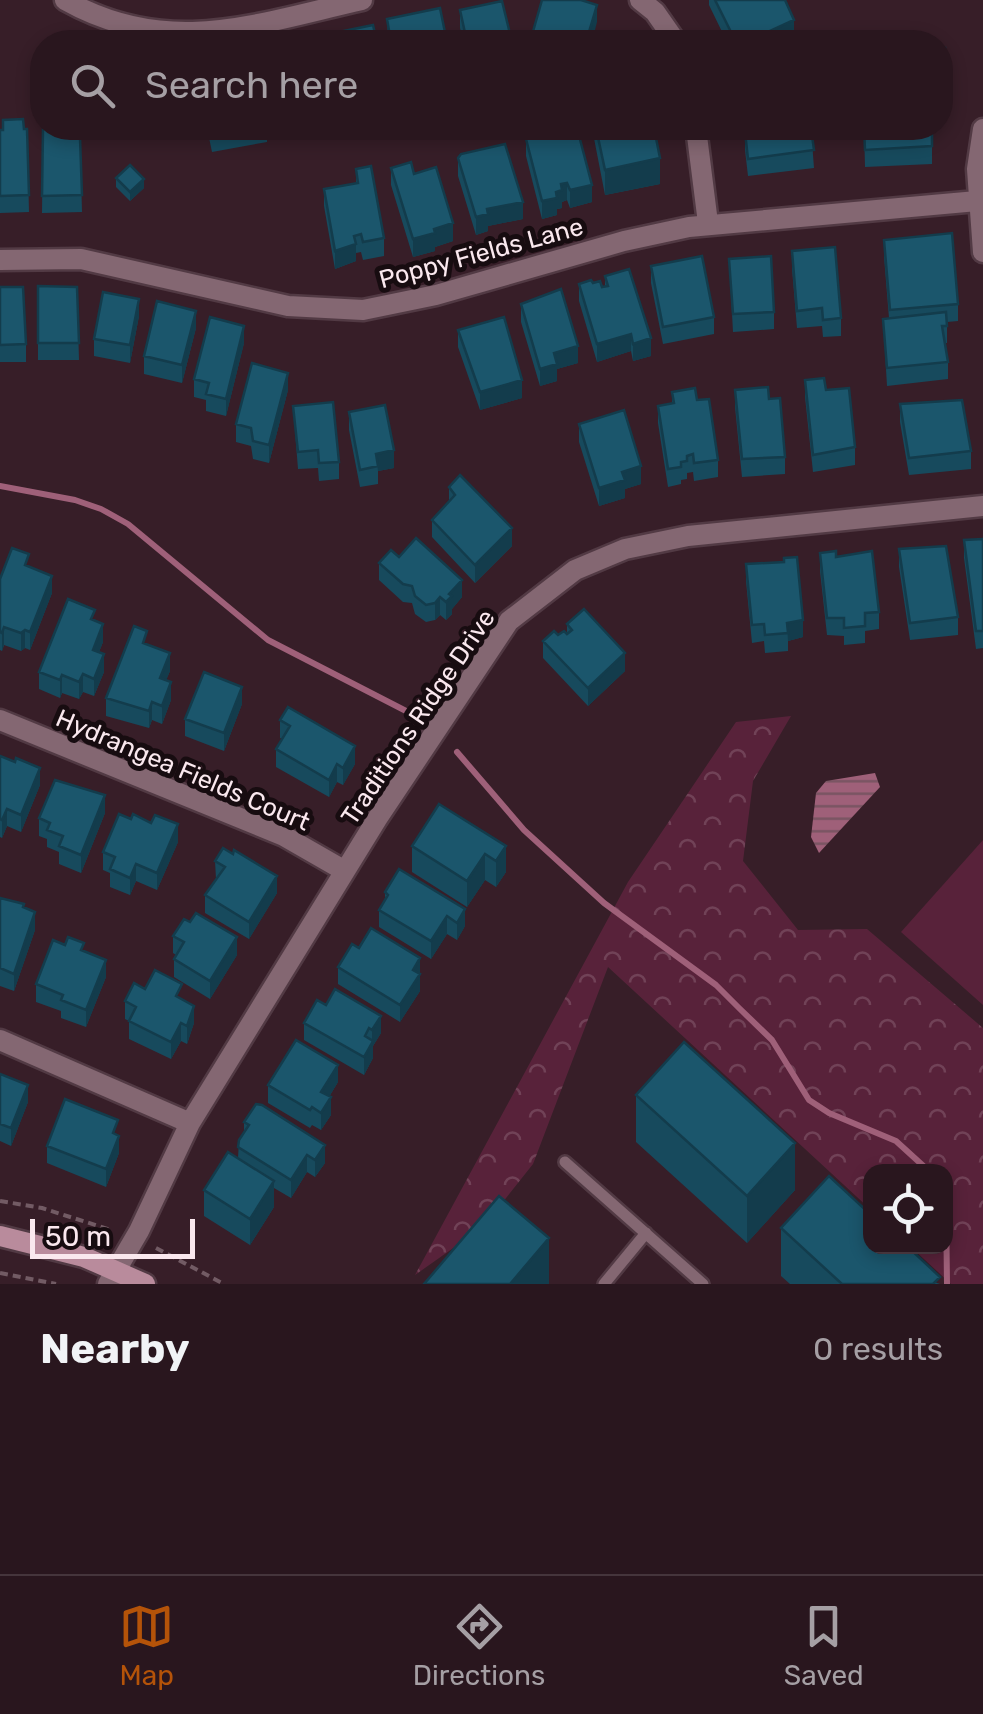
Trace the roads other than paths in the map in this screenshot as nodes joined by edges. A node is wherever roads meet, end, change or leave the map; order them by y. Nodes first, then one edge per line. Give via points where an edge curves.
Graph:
1 (65, 0) edge
2 (362, 0) edge
3 (640, 0) edge
4 (137, 30) edge
5 (216, 30) edge
6 (668, 30) edge
7 (983, 129) edge
8 (698, 140) edge
9 (977, 201) junction
10 (708, 224) junction
11 (983, 252) edge
12 (0, 260) edge
13 (983, 506) edge
14 (0, 720) edge
15 (345, 871) junction
16 (0, 1040) edge
17 (190, 1122) junction
18 (565, 1162) dead end
19 (646, 1234) junction
20 (0, 1236) edge
21 (112, 1276) edge
22 (144, 1284) edge
23 (604, 1284) edge
24 (703, 1284) edge

1 - 4 street
2 - 5 street
3 - 6 street
7 - 9 street
8 - 10 street
9 - 10 street, Poppy Fields Lane
9 - 11 street
10 - 12 street, Poppy Fields Lane via 363,310 288,306 81,258
13 - 15 street, Traditions Ridge Drive via 688,536 625,549 575,570 509,622
14 - 15 street, Hydrangea Fields Court via 284,836
15 - 17 street, Traditions Ridge Drive
16 - 17 street
17 - 21 street, Traditions Ridge Drive
18 - 19 lane
19 - 23 lane
19 - 24 lane
20 - 21 main road via 84,1256
21 - 22 main road

